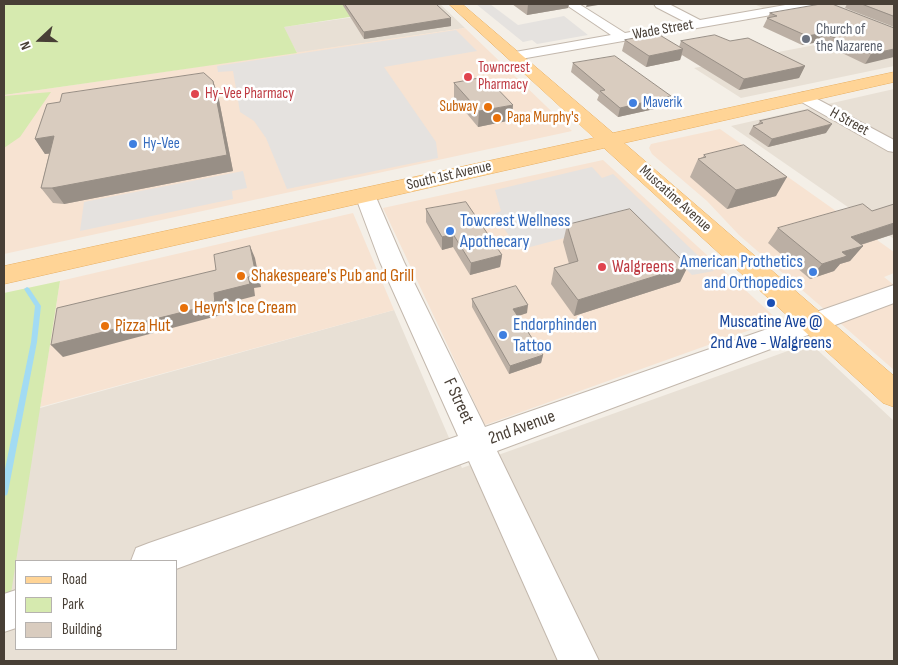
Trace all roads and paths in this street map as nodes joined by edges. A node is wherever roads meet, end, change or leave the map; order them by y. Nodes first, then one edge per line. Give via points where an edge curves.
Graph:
1 (455, 4) edge
2 (571, 4) edge
3 (660, 4) edge
4 (811, 4) edge
5 (698, 24) junction
6 (623, 37) junction
7 (515, 56) junction
8 (894, 77) edge
9 (804, 97) junction
10 (609, 141) junction
11 (894, 147) edge
12 (365, 195) junction
13 (4, 275) edge
14 (894, 294) edge
15 (814, 322) junction
16 (894, 394) edge
17 (478, 443) junction
18 (152, 560) edge
19 (579, 661) edge

1 - 7 main road, Muscatine Avenue
2 - 6 street
3 - 5 street
4 - 5 street, Wade Street
5 - 6 street, Wade Street
6 - 7 street, Wade Street
7 - 10 main road, Muscatine Avenue
8 - 9 main road, South 1st Avenue
9 - 10 main road, South 1st Avenue
9 - 11 street, H Street
10 - 12 main road, South 1st Avenue
10 - 15 main road, Muscatine Avenue
12 - 13 main road, South 1st Avenue
12 - 17 street, F Street via 392,262
14 - 15 street, 2nd Avenue
15 - 16 main road, Muscatine Avenue
15 - 17 street, 2nd Avenue
17 - 18 street, 2nd Avenue
17 - 19 street, F Street

